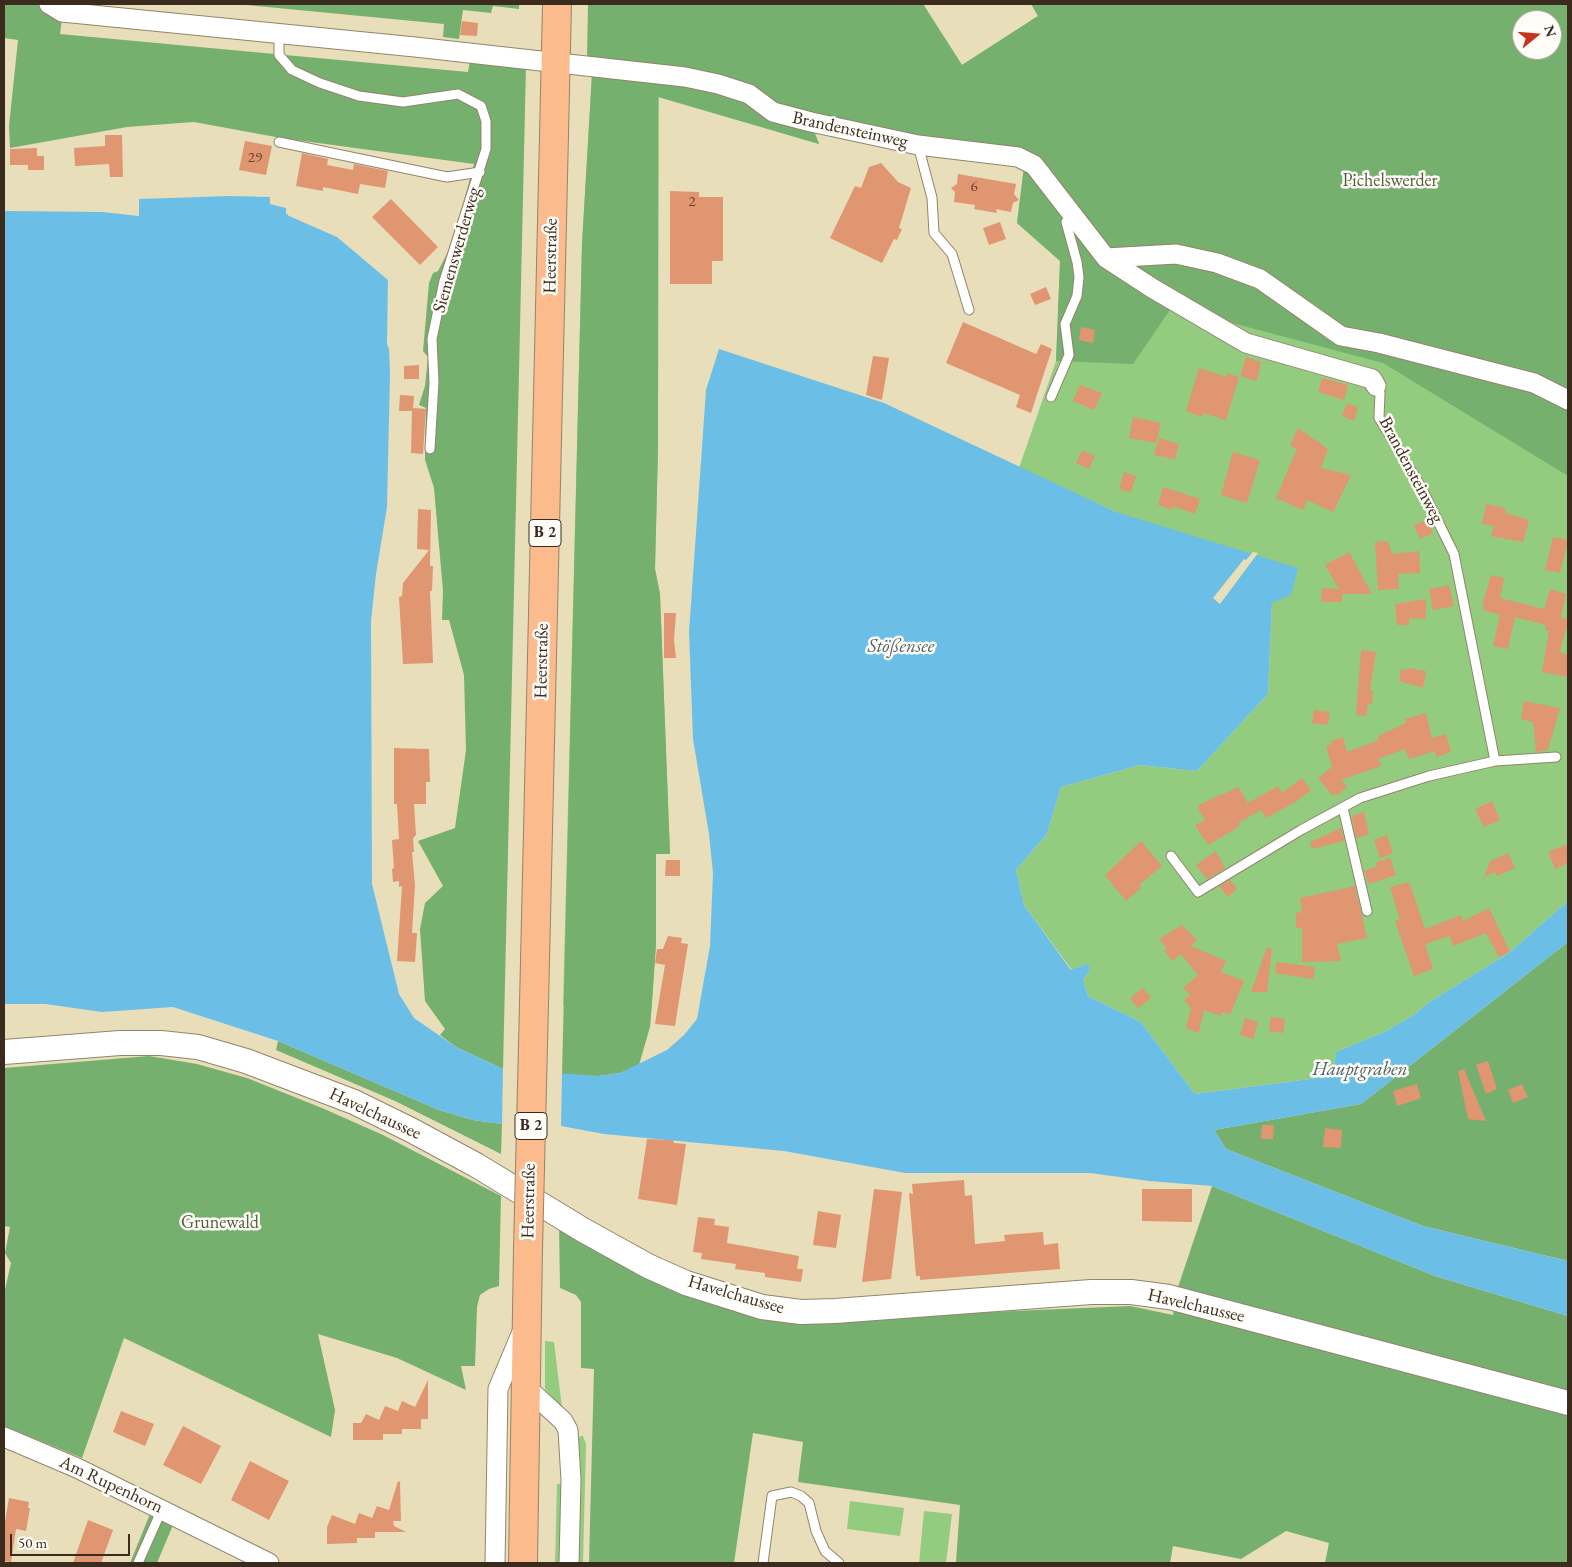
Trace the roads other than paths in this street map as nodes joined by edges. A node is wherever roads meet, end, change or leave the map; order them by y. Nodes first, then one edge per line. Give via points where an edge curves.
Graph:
1 (49, 4) edge
2 (557, 4) edge
3 (279, 32) junction
4 (556, 62) junction
5 (279, 142) dead end
6 (918, 145) junction
7 (480, 172) junction
8 (1072, 214) junction
9 (1106, 258) junction
10 (969, 310) dead end
11 (1376, 386) joint
12 (1051, 397) dead end
13 (1568, 400) edge
14 (430, 449) dead end
15 (1556, 757) dead end
16 (1495, 761) junction
17 (1343, 808) junction
18 (1171, 856) dead end
19 (1367, 911) dead end
20 (4, 1052) edge
21 (527, 1319) junction
22 (526, 1386) junction
23 (1568, 1403) edge
24 (4, 1437) edge
25 (162, 1509) junction
26 (138, 1563) edge
27 (270, 1563) edge
28 (495, 1563) edge
29 (523, 1563) edge
30 (569, 1563) edge
31 (763, 1563) edge
32 (839, 1563) edge

1 - 3 street via 62,12
2 - 4 main road, Heerstraße / B 2
3 - 4 street
3 - 7 lane, Siemenswerderweg via 279,55 292,70 320,82 359,96 403,102 458,94 481,106 486,121 486,149
4 - 6 street, Brandensteinweg via 718,84 749,94 773,112
4 - 21 main road, Heerstraße / B 2, bridge
5 - 7 lane, Siemenswerderweg via 447,176
6 - 8 street, Brandensteinweg via 1018,157 1034,165
6 - 10 lane via 932,198 934,233 952,254
7 - 14 lane, Siemenswerderweg via 444,281 432,339 434,382
8 - 9 street, Brandensteinweg
8 - 12 lane via 1066,222 1077,262 1077,296 1065,324 1069,355
9 - 11 street, Brandensteinweg via 1246,343 1372,379
9 - 13 street via 1176,254 1217,263 1260,279 1341,336 1534,383
11 - 16 lane, Brandensteinweg via 1380,393 1379,418 1420,485 1454,554
15 - 16 lane
16 - 17 lane via 1429,776 1360,798
17 - 18 lane via 1198,892
17 - 19 lane
20 - 23 street, Havelchaussee via 161,1043 198,1047 246,1061 346,1099 411,1130 648,1266 717,1294 762,1307 827,1312 1091,1292 1131,1292 1169,1297
21 - 22 main road, Heerstraße / B 2
21 - 28 street, Heerstraße via 498,1389
22 - 29 main road, Heerstraße / B 2
22 - 30 street via 563,1421 568,1430
24 - 25 street, Am Rupenhorn
25 - 26 lane
25 - 27 street, Am Rupenhorn
31 - 32 lane via 772,1496 791,1492 809,1504 825,1551

